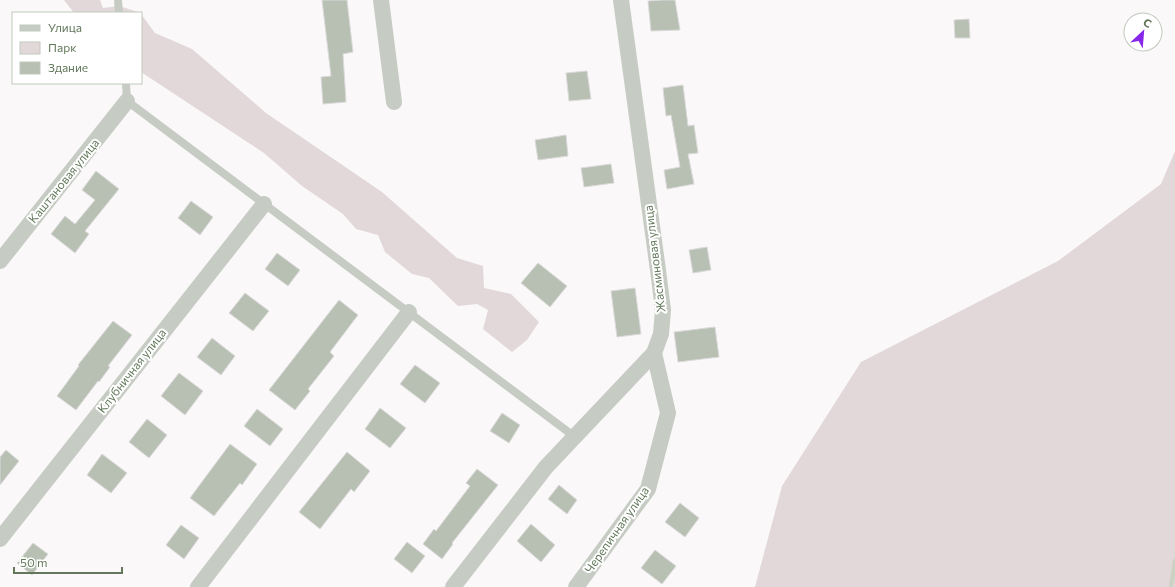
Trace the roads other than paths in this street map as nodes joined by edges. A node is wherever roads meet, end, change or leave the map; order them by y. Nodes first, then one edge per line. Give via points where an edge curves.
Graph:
1 (118, 0) edge
2 (381, 0) edge
3 (621, 0) edge
4 (119, 12) edge
5 (126, 84) edge
6 (127, 101) junction
7 (394, 102) dead end
8 (264, 204) junction
9 (0, 260) edge
10 (409, 312) junction
11 (654, 353) junction
12 (575, 437) junction
13 (0, 539) edge
14 (198, 587) edge
15 (453, 587) edge
16 (576, 587) edge

1 - 4 lane
2 - 7 street
3 - 11 street, Жасминовая улица via 663,310 661,334
5 - 6 lane
6 - 8 lane
6 - 9 street, Каштановая улица
8 - 10 lane
8 - 13 street, Клубничная улица
10 - 12 lane
10 - 14 street
11 - 12 street, Жасминовая улица
11 - 16 street, Черепичная улица via 668,413 648,490
12 - 15 street, Жасминовая улица via 546,467

